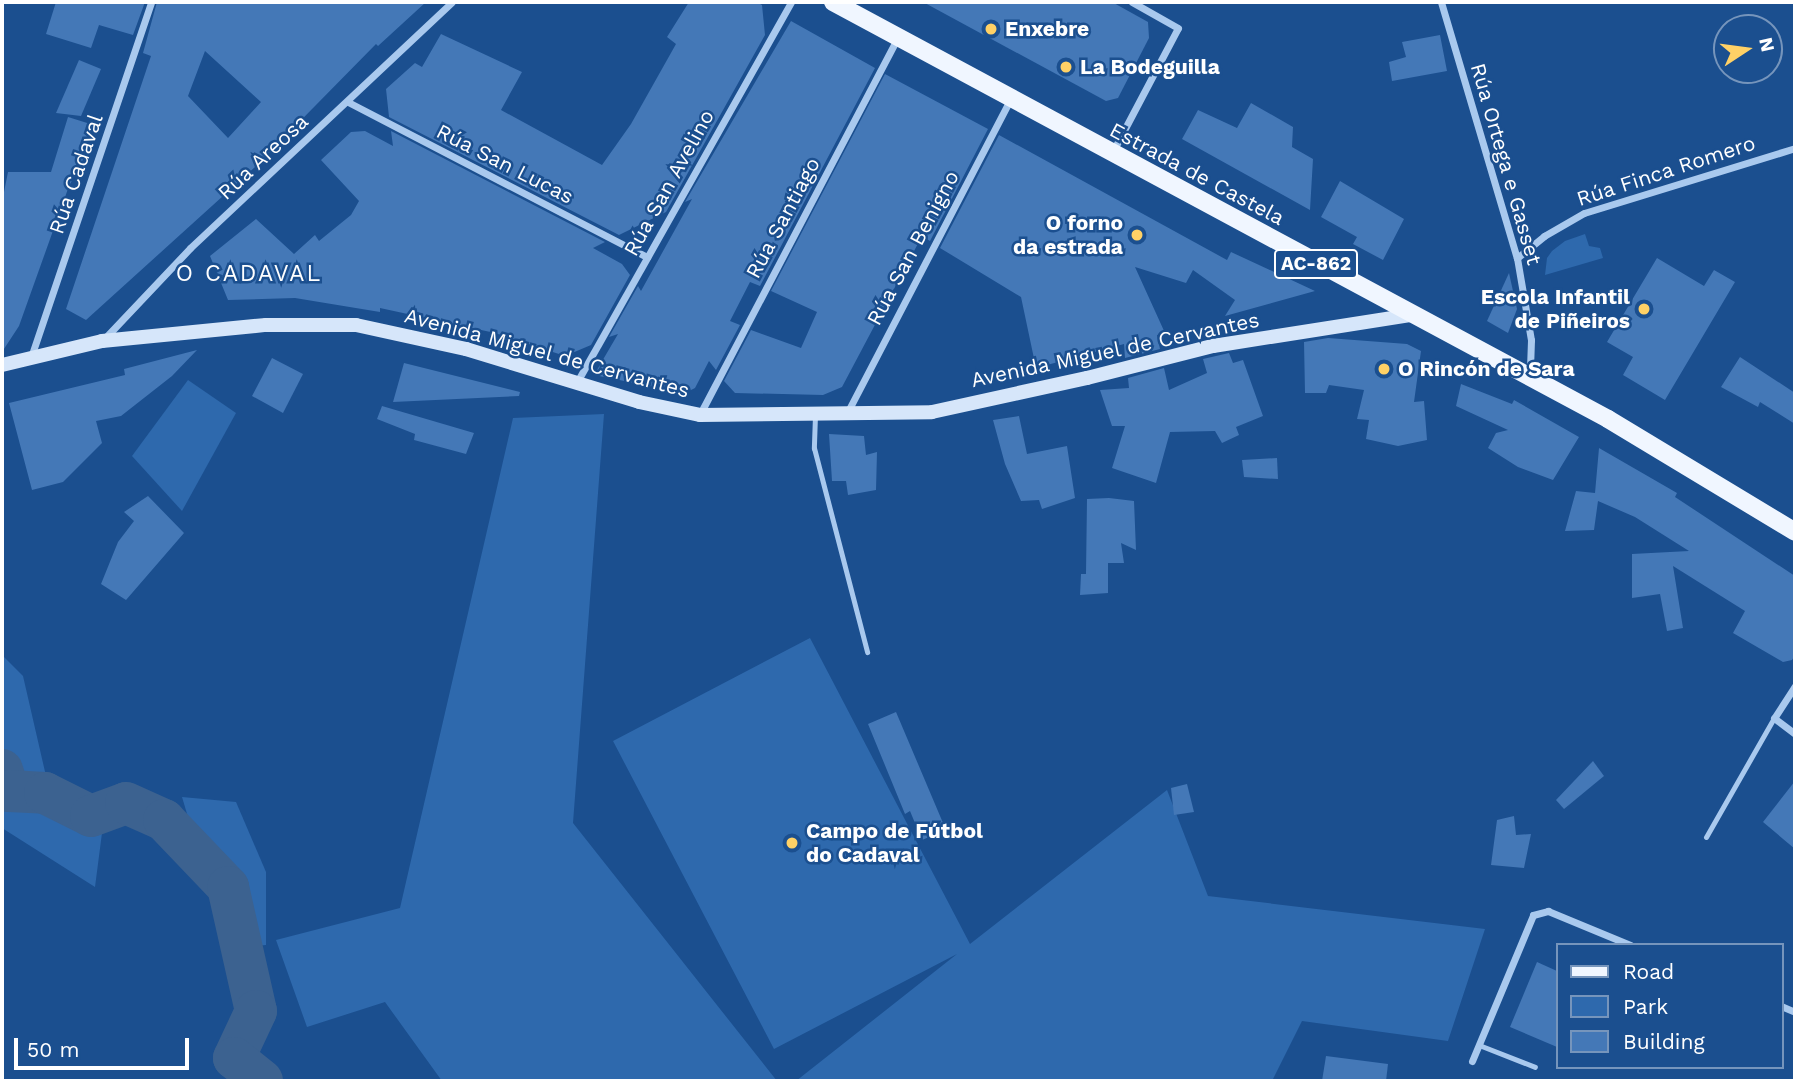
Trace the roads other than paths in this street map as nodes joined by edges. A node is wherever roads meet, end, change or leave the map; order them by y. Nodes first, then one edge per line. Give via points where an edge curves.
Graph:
1 (151, 2) edge
2 (452, 2) edge
3 (791, 2) edge
4 (833, 2) edge
5 (1132, 2) edge
6 (1441, 2) edge
7 (898, 37) junction
8 (1011, 97) junction
9 (348, 102) junction
10 (1795, 148) edge
11 (1112, 154) junction
12 (647, 257) junction
13 (1517, 258) junction
14 (1412, 315) junction
15 (102, 341) junction
16 (31, 357) junction
17 (2, 365) edge
18 (1530, 379) junction
19 (577, 382) junction
20 (815, 412) junction
21 (700, 415) junction
22 (846, 415) junction
23 (1795, 532) edge
24 (867, 652) dead end
25 (1795, 686) edge
26 (1774, 718) junction
27 (1795, 734) edge
28 (1706, 837) dead end
29 (1625, 943) edge
30 (1479, 1045) junction
31 (1472, 1061) dead end
32 (1535, 1067) dead end

1 - 16 street, Rúa Cadaval
2 - 9 street, Rúa Areosa
3 - 12 street, Rúa San Avelino
4 - 7 main road, Estrada de Castela / AC-862
5 - 11 street via 1178,28
6 - 13 street, Rúa Ortega e Gasset
7 - 8 main road, Estrada de Castela / AC-862
7 - 21 street, Rúa Santiago
8 - 11 main road, Estrada de Castela / AC-862
8 - 22 street, Rúa San Benigno
9 - 12 street, Rúa San Lucas
9 - 15 street, Rúa Areosa via 190,248
10 - 13 street, Rúa Finca Romero via 1584,213
11 - 14 main road, Estrada de Castela / AC-862
12 - 19 street, Rúa San Avelino
13 - 18 street, Rúa Ortega e Gasset via 1531,340
14 - 18 main road, Estrada de Castela / AC-862
14 - 22 street, Avenida Miguel de Cervantes via 1213,346 932,412
15 - 16 street, Avenida Miguel de Cervantes
15 - 19 street, Avenida Miguel de Cervantes via 266,325 356,325 466,349
16 - 17 street, Avenida Miguel de Cervantes
18 - 23 main road, Estrada de Castela / AC-862 via 1608,419
19 - 21 street, Avenida Miguel de Cervantes
20 - 21 street, Avenida Miguel de Cervantes
20 - 22 street, Avenida Miguel de Cervantes
20 - 24 lane via 814,448
25 - 26 street
26 - 27 street
26 - 28 lane
29 - 30 street via 1548,911 1533,915
30 - 31 street
30 - 32 lane

